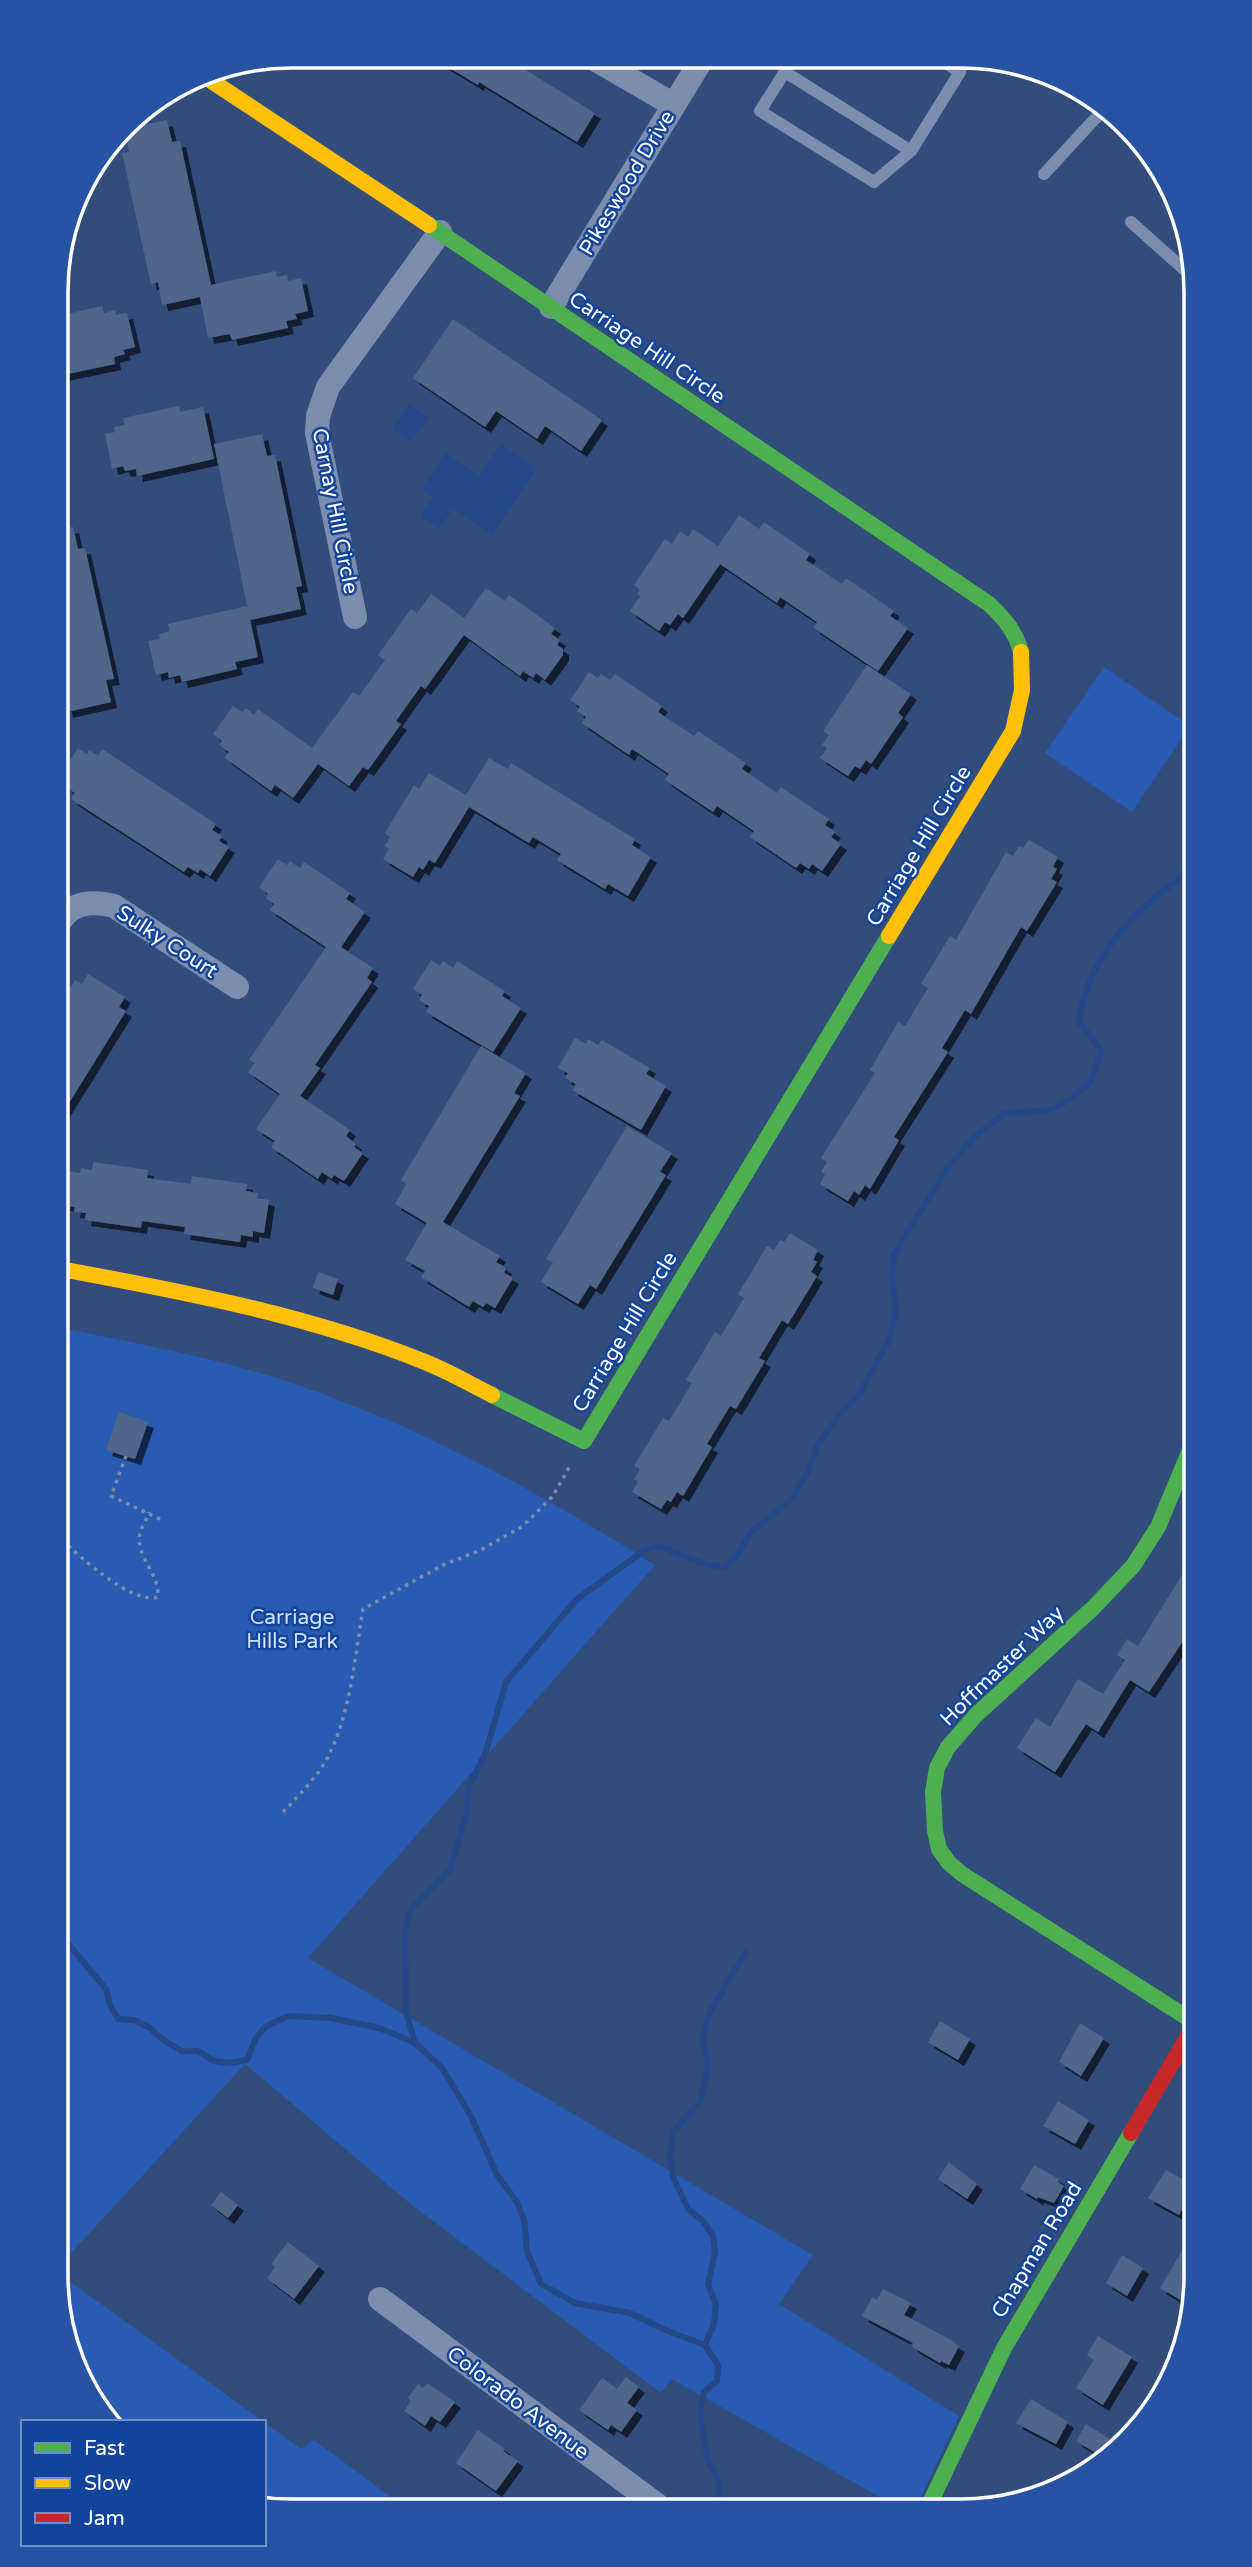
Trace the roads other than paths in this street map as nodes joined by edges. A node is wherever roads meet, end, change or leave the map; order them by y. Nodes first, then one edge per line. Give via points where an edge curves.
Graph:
1 (696, 68) edge
2 (787, 68) edge
3 (954, 68) edge
4 (611, 69) edge
5 (785, 72) junction
6 (214, 82) edge
7 (674, 105) junction
8 (1098, 116) edge
9 (911, 151) junction
10 (1044, 174) dead end
11 (1131, 222) dead end
12 (440, 232) junction
13 (1182, 267) edge
14 (551, 307) junction
15 (355, 617) dead end
16 (69, 910) edge
17 (237, 986) dead end
18 (69, 1270) edge
19 (1183, 1466) edge
20 (1183, 2016) edge
21 (1183, 2044) edge
22 (380, 2299) dead end
23 (649, 2499) edge
24 (932, 2499) edge

1 - 7 street, Pikeswood Drive
2 - 5 lane
3 - 9 lane via 960,72
4 - 7 street
5 - 9 lane
5 - 9 lane via 760,111 874,182
6 - 12 street, Carriage Hill Circle
7 - 14 street, Pikeswood Drive
8 - 10 lane
11 - 13 lane
12 - 14 street, Carriage Hill Circle
12 - 15 street, Carnay Hill Circle via 328,387 318,416 317,433
14 - 18 street, Carriage Hill Circle via 989,604 1009,625 1019,645 1024,673 1013,731 584,1441 426,1362 309,1322 197,1294
16 - 17 street, Sulky Court via 95,902 114,906
19 - 20 street, Hoffmaster Way via 1158,1527 1133,1566 948,1747 937,1768 933,1814 939,1849 962,1874
21 - 24 street, Chapman Road via 1004,2348
22 - 23 street, Colorado Avenue

